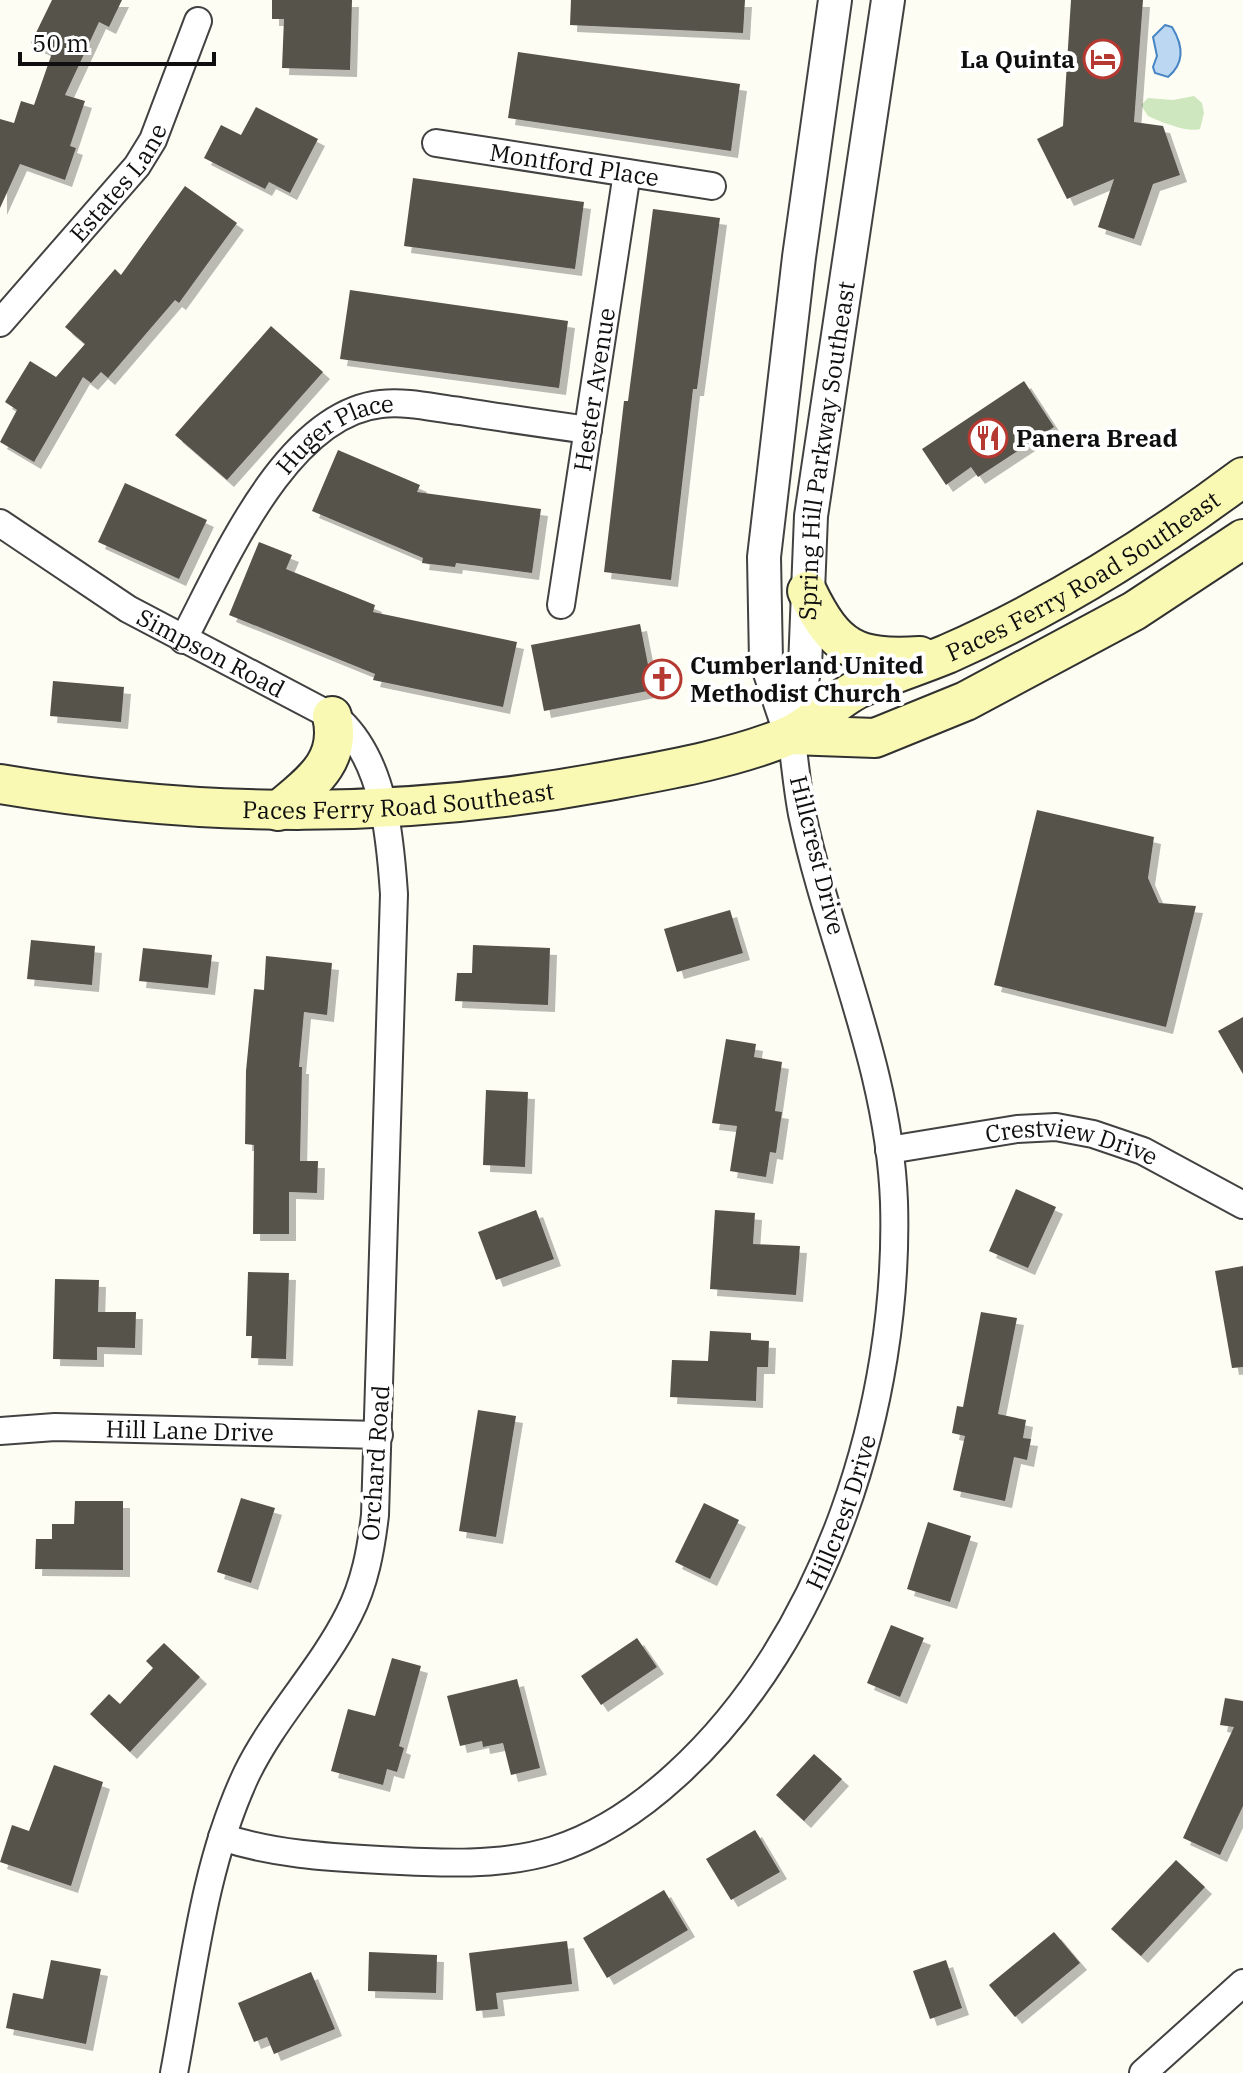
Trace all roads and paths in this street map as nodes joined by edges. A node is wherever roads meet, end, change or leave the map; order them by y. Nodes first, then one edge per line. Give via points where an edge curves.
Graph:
1 (835, 0) edge
2 (888, 0) edge
3 (198, 21) dead end
4 (436, 143) dead end
5 (627, 173) junction
6 (712, 186) dead end
7 (0, 323) edge
8 (588, 430) junction
9 (1243, 477) edge
10 (0, 523) edge
11 (1243, 539) edge
12 (807, 591) junction
13 (561, 605) dead end
14 (183, 640) junction
15 (947, 654) junction
16 (332, 716) junction
17 (791, 735) junction
18 (0, 784) edge
19 (384, 810) junction
20 (278, 811) junction
21 (889, 1150) junction
22 (1243, 1205) edge
23 (0, 1431) edge
24 (379, 1435) junction
25 (222, 1837) junction
26 (1243, 1983) edge
27 (174, 2073) edge
28 (1143, 2073) edge

1 - 17 street, Spring Hill Parkway Southeast via 764,557 766,661
2 - 12 street, Spring Hill Parkway Southeast via 811,516
3 - 7 street, Estates Lane via 153,140 137,166
4 - 5 street, Montford Place
5 - 6 street, Montford Place
5 - 8 street, Hester Avenue
8 - 13 street, Hester Avenue
8 - 14 street, Huger Place via 407,404 372,405 337,419 260,497
9 - 15 main road, Paces Ferry Road Southeast via 1098,574
10 - 14 street, Simpson Road
11 - 17 main road, Paces Ferry Road Southeast via 1134,611 966,701 875,738
12 - 15 main road via 827,626 854,652 880,658
12 - 17 street, Spring Hill Parkway Southeast via 805,667
14 - 16 street, Simpson Road
15 - 17 main road, Paces Ferry Road Southeast via 857,689
16 - 19 street, Simpson Road via 359,743
16 - 20 main road via 333,755 322,772
17 - 19 main road, Paces Ferry Road Southeast via 639,775 501,799
17 - 21 street, Hillcrest Drive via 803,815 864,1024
18 - 20 main road, Paces Ferry Road Southeast via 156,806
19 - 20 main road, Paces Ferry Road Southeast
19 - 24 street, Orchard Road via 394,894
21 - 22 street, Crestview Drive via 1056,1127 1143,1151
21 - 25 street, Hillcrest Drive via 892,1293 878,1382 852,1486 796,1623 711,1744 615,1823 553,1851 477,1861 326,1857 256,1848
23 - 24 street, Hill Lane Drive via 55,1427
24 - 25 street, Orchard Road via 375,1515 358,1593 348,1617 260,1749
25 - 27 street, Orchard Road
26 - 28 street

